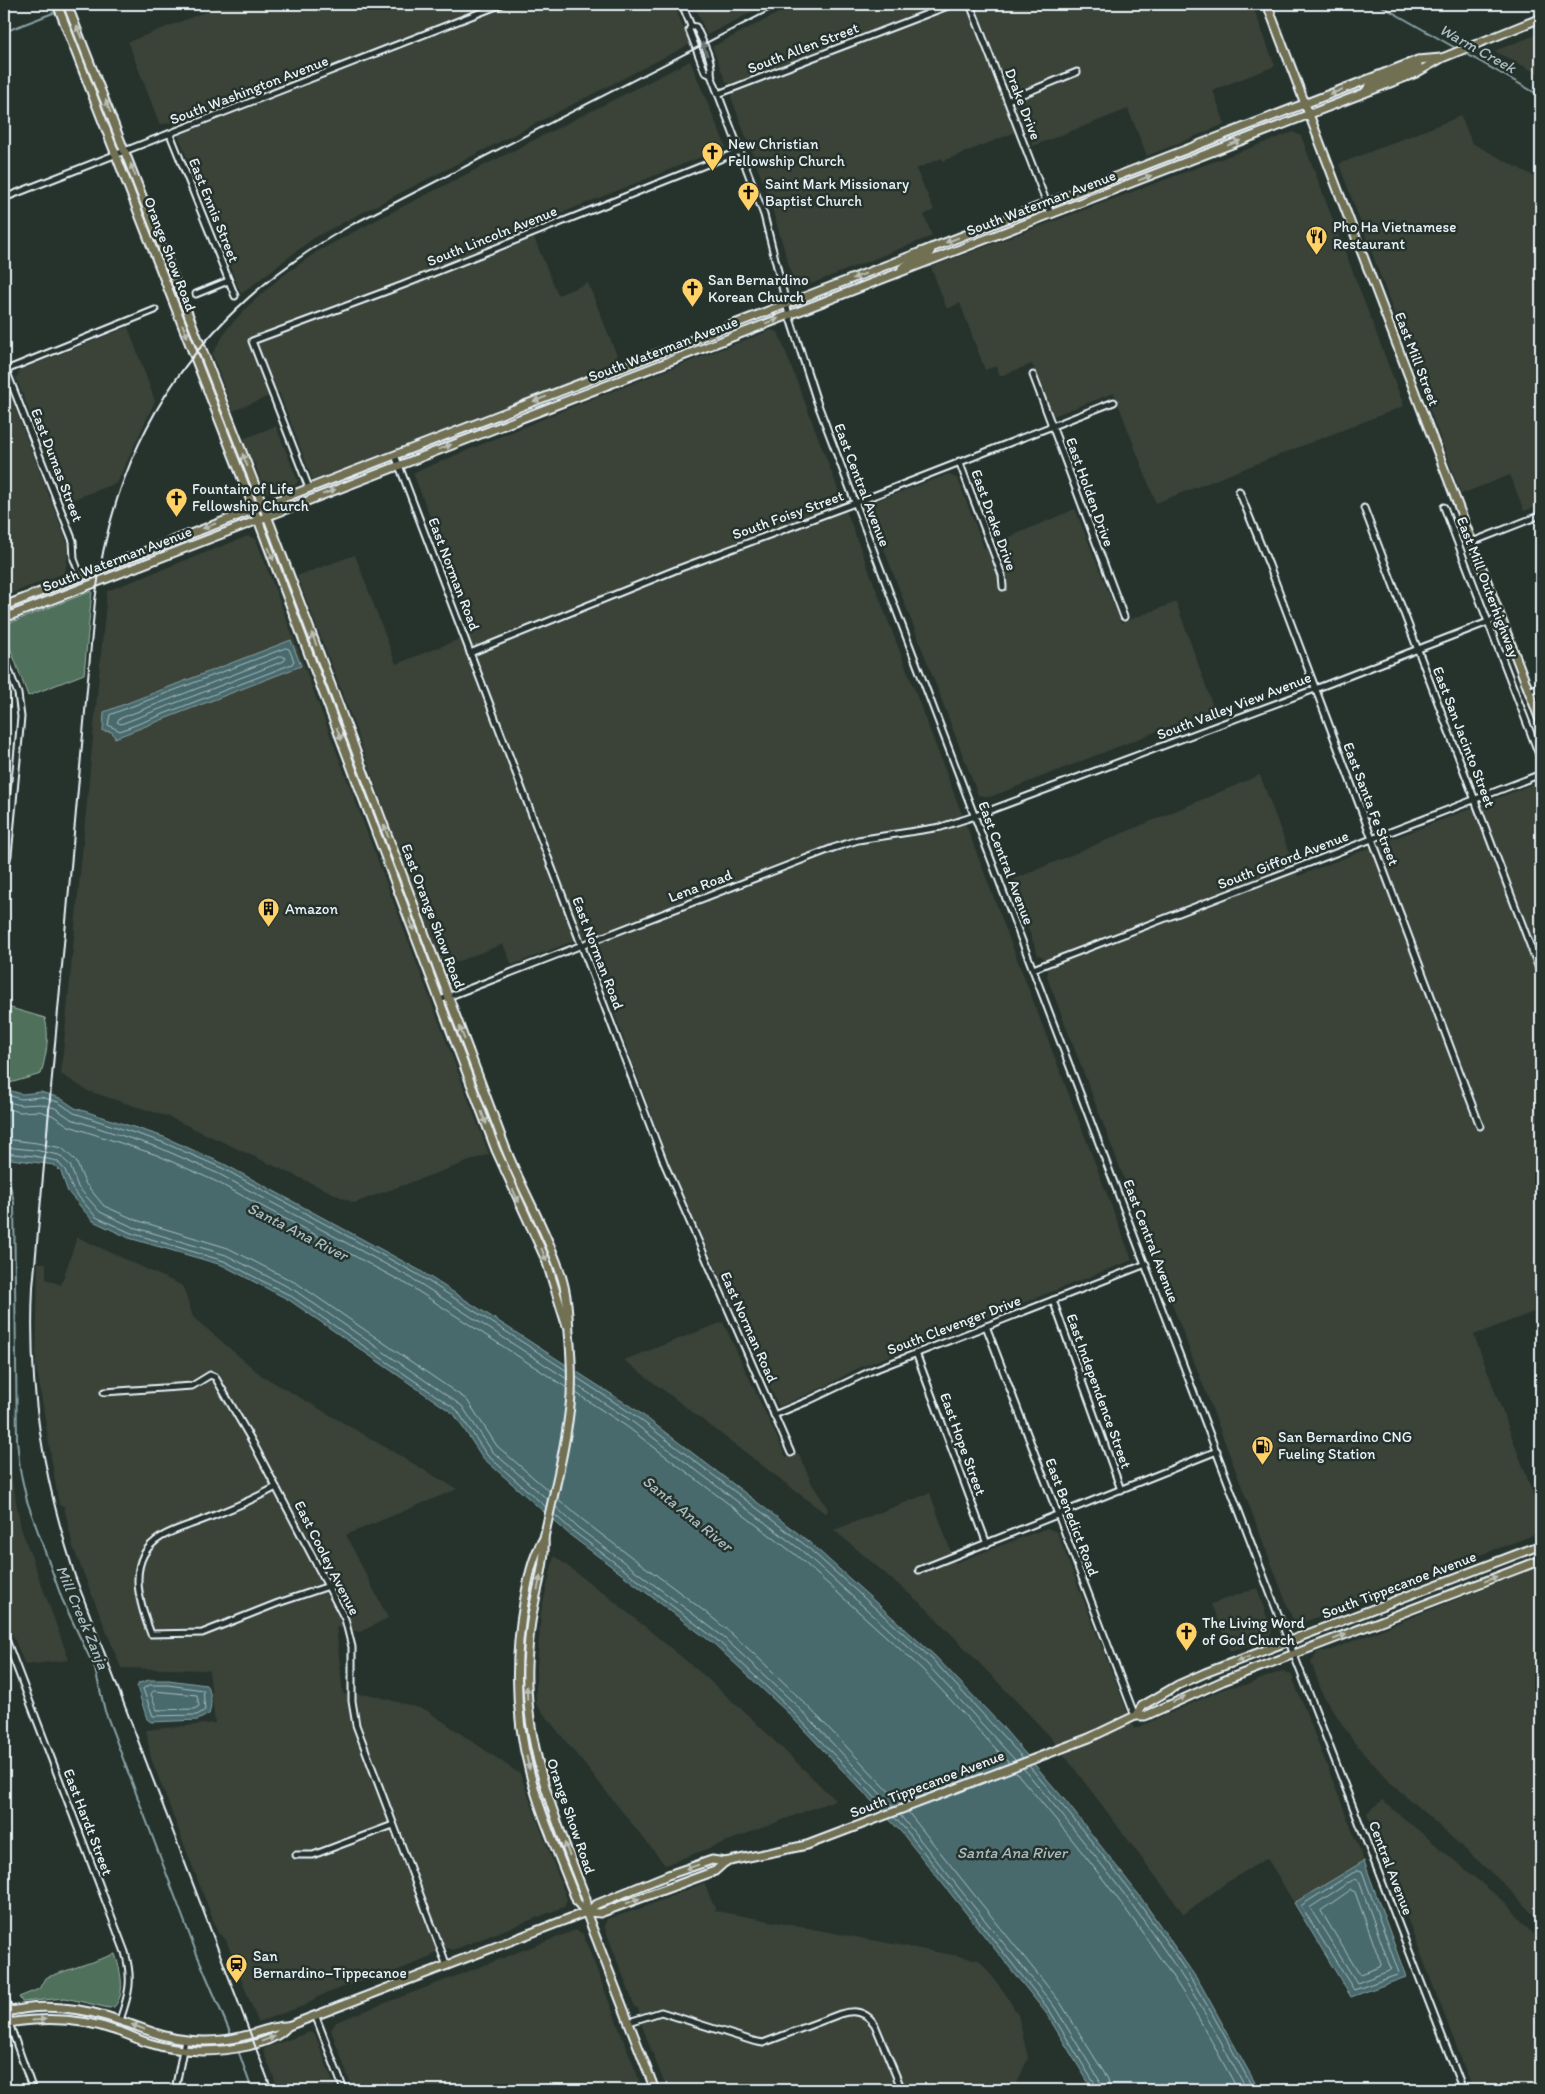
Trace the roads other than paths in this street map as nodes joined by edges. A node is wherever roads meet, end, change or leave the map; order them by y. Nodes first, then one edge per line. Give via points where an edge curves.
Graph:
1 (502, 4) edge
2 (682, 4) edge
3 (953, 4) edge
4 (970, 4) edge
5 (1267, 4) edge
6 (68, 6) edge
7 (59, 7) edge
8 (1541, 18) edge
9 (1442, 58) junction
10 (1418, 60) junction
11 (1078, 72) dead end
12 (1365, 93) junction
13 (718, 94) junction
14 (1008, 100) junction
15 (1305, 105) junction
16 (1309, 114) junction
17 (170, 134) junction
18 (740, 151) junction
19 (126, 152) junction
20 (117, 155) junction
21 (4, 198) edge
22 (1046, 203) junction
23 (1051, 214) junction
24 (931, 248) junction
25 (892, 275) junction
26 (228, 281) junction
27 (196, 294) dead end
28 (235, 296) dead end
29 (786, 304) junction
30 (156, 310) dead end
31 (789, 315) junction
32 (5, 367) edge
33 (1033, 375) dead end
34 (1114, 402) dead end
35 (1052, 426) junction
36 (395, 455) junction
37 (959, 461) junction
38 (399, 465) junction
39 (309, 488) junction
40 (1239, 491) dead end
41 (855, 503) junction
42 (262, 505) junction
43 (1444, 507) dead end
44 (1364, 508) dead end
45 (254, 509) junction
46 (1541, 515) edge
47 (267, 516) junction
48 (258, 520) junction
49 (1472, 542) junction
50 (80, 576) junction
51 (1003, 587) dead end
52 (4, 606) edge
53 (1124, 617) dead end
54 (1501, 617) junction
55 (4, 618) edge
56 (1488, 622) junction
57 (1417, 650) junction
58 (470, 653) junction
59 (4, 657) edge
60 (331, 685) junction
61 (1541, 686) edge
62 (322, 688) junction
63 (1315, 689) junction
64 (1529, 691) junction
65 (1541, 723) edge
66 (1541, 760) edge
67 (1541, 774) edge
68 (1474, 800) junction
69 (975, 816) junction
70 (1371, 840) junction
71 (4, 871) edge
72 (581, 945) junction
73 (1034, 969) junction
74 (1541, 974) edge
75 (449, 997) junction
76 (440, 1000) junction
77 (476, 1070) junction
78 (467, 1072) junction
79 (1480, 1126) dead end
80 (532, 1206) junction
81 (524, 1211) junction
82 (1146, 1264) junction
83 (1054, 1300) junction
84 (986, 1326) junction
85 (570, 1336) junction
86 (916, 1353) junction
87 (104, 1392) dead end
88 (774, 1415) junction
89 (1217, 1451) junction
90 (791, 1453) dead end
91 (276, 1487) junction
92 (1121, 1490) junction
93 (1058, 1515) junction
94 (544, 1538) junction
95 (987, 1544) junction
96 (1541, 1545) edge
97 (1541, 1560) edge
98 (919, 1570) dead end
99 (329, 1586) junction
100 (520, 1627) junction
101 (530, 1628) junction
102 (4, 1634) edge
103 (1289, 1642) junction
104 (1294, 1655) junction
105 (1134, 1716) junction
106 (393, 1825) junction
107 (296, 1855) dead end
108 (725, 1862) junction
109 (586, 1912) junction
110 (447, 1966) junction
111 (4, 1993) edge
112 (316, 2016) junction
113 (6, 2018) edge
114 (120, 2020) junction
115 (629, 2022) junction
116 (288, 2026) junction
117 (117, 2031) junction
118 (185, 2040) junction
119 (184, 2050) junction
120 (33, 2090) edge
121 (175, 2090) edge
122 (344, 2090) edge
123 (655, 2090) edge
124 (902, 2090) edge
125 (1463, 2090) edge

1 - 17 street, South Washington Avenue
2 - 13 street, East Central Avenue via 703,44
3 - 13 street, South Allen Street
4 - 14 street, Drake Drive
5 - 15 main road, East Mill Street
19 -> 6 main road, Orange Show Road
7 - 20 main road, Orange Show Road
8 - 9 main road, South Waterman Avenue
9 - 10 main road, South Waterman Avenue
9 - 12 main road, South Waterman Avenue via 1424,70
10 - 12 main road via 1418,66 1371,84
10 -> 15 main road, South Waterman Avenue
11 - 14 street
12 - 16 main road, South Waterman Avenue
13 - 18 street, East Central Avenue
14 - 22 street, Drake Drive
15 - 16 main road, East Mill Street
15 - 22 main road, South Waterman Avenue
23 -> 16 main road, South Waterman Avenue
16 - 49 main road, East Mill Street
17 - 19 street, South Washington Avenue
17 - 26 street, East Ennis Street
18 - 29 street, East Central Avenue via 764,215
18 - 39 street, South Lincoln Avenue via 403,285 252,341
19 - 20 street, South Washington Avenue
42 -> 19 main road, Orange Show Road
20 - 21 street, South Washington Avenue
20 -> 45 main road, Orange Show Road
22 - 23 street, Drake Drive
22 -> 24 main road, South Waterman Avenue
23 - 25 main road, South Waterman Avenue
24 - 25 main road via 930,254
24 -> 29 main road, South Waterman Avenue
25 - 31 main road, South Waterman Avenue
26 - 27 street
26 - 28 street, East Ennis Street
29 - 31 street, East Central Avenue
29 -> 36 main road, South Waterman Avenue
30 - 32 street
38 -> 31 main road, South Waterman Avenue
31 - 41 street, East Central Avenue
32 - 50 street, East Dumas Street via 73,541 74,559
33 - 35 street, East Holden Drive
34 - 35 street, South Foisy Street
35 - 37 street, South Foisy Street
35 - 53 street, East Holden Drive
36 - 38 street, East Norman Road
36 - 39 main road, South Waterman Avenue
37 - 41 street, South Foisy Street
37 - 51 street, East Drake Drive via 1002,575
47 -> 38 main road, South Waterman Avenue
38 - 58 street, East Norman Road
39 - 42 main road, South Waterman Avenue
40 - 63 street, East Santa Fe Street
41 - 58 street, South Foisy Street via 678,569
41 - 69 street, East Central Avenue
42 - 45 main road, South Waterman Avenue
42 - 47 main road, East Orange Show Road
43 - 56 street, East Mill Outerhighway
44 - 57 street, East San Jacinto Street
45 - 48 main road, East Orange Show Road
45 -> 50 main road, South Waterman Avenue
46 - 49 street
47 - 48 main road, South Waterman Avenue
60 -> 47 main road, East Orange Show Road
48 - 55 main road, South Waterman Avenue
48 -> 62 main road, East Orange Show Road
49 - 54 main road, East Mill Street
50 - 52 main road, South Waterman Avenue
54 - 56 street, South Valley View Avenue
54 - 64 main road, East Mill Street
56 - 57 street, South Valley View Avenue
56 - 66 street, East Mill Outerhighway
57 - 63 street, South Valley View Avenue
57 - 68 street, East San Jacinto Street
58 - 72 street, East Norman Road
59 - 71 street via 18,694 22,717
60 - 62 main road
75 -> 60 main road, East Orange Show Road
61 - 64 street
62 -> 76 main road, East Orange Show Road
63 - 69 street, South Valley View Avenue
63 - 70 street, East Santa Fe Street
64 - 65 main road, East Mill Street
67 - 68 street, South Gifford Avenue
68 - 70 street, South Gifford Avenue
68 - 74 street, East San Jacinto Street
69 - 72 street, Lena Road via 941,827 858,840 833,848
69 - 73 street, East Central Avenue
70 - 73 street, South Gifford Avenue
70 - 79 street, East Santa Fe Street
72 - 75 street, Lena Road
72 - 88 street, East Norman Road via 665,1165
73 - 82 street, East Central Avenue
75 - 76 street, Lena Road
77 -> 75 main road, East Orange Show Road
76 - 78 main road, East Orange Show Road
77 - 78 main road
77 - 80 main road, East Orange Show Road via 513,1167
78 -> 81 main road, East Orange Show Road via 502,1164
80 - 81 main road
80 - 85 main road, East Orange Show Road via 561,1274
81 -> 85 main road, East Orange Show Road via 546,1260
82 - 83 street, South Clevenger Drive
82 - 89 street, East Central Avenue
83 - 84 street, South Clevenger Drive
83 - 92 street, East Independence Street
84 - 86 street, South Clevenger Drive
84 - 93 street, East Benedict Road
85 - 94 main road, East Orange Show Road via 572,1380 569,1415
86 - 88 street, South Clevenger Drive
86 - 95 street, East Hope Street
87 - 91 street, East Cooley Avenue via 192,1386 210,1375 215,1377
88 - 90 street, East Norman Road
89 - 92 street
89 - 103 street, East Central Avenue
91 - 99 street, East Cooley Avenue
91 - 99 street via 154,1542 142,1558 137,1579 138,1596 151,1634 196,1634
92 - 93 street
93 - 95 street
93 - 105 street, East Benedict Road
94 - 100 main road, Orange Show Road via 536,1549
101 -> 94 main road, Orange Show Road via 545,1552
95 - 98 street
96 - 103 main road, South Tippecanoe Avenue
104 -> 97 main road, South Tippecanoe Avenue
99 - 106 street, East Cooley Avenue via 350,1634 356,1725
100 - 101 main road
100 -> 109 main road, Orange Show Road via 517,1686 527,1760 537,1797 577,1902
109 -> 101 main road, Orange Show Road via 586,1898 534,1750 527,1685
102 - 114 street, East Hardt Street via 127,1960 131,1983
103 - 104 street, East Central Avenue
103 -> 105 main road, South Tippecanoe Avenue via 1178,1685 1142,1706
105 -> 104 main road, South Tippecanoe Avenue via 1144,1716 1223,1680
104 - 125 street, Central Avenue
105 - 108 main road, South Tippecanoe Avenue via 1089,1738 806,1845
106 - 107 street via 313,1855
106 - 110 street, East Cooley Avenue
109 -> 108 main road, South Tippecanoe Avenue via 600,1913 715,1871
108 -> 109 main road, South Tippecanoe Avenue via 712,1860 668,1875 596,1904
109 - 110 main road, South Tippecanoe Avenue
109 - 115 main road
110 - 112 main road, South Tippecanoe Avenue
111 - 113 street
112 - 116 main road, South Tippecanoe Avenue
112 - 122 street
113 - 114 main road, South Tippecanoe Avenue via 46,2008 68,2009
113 -> 117 main road, South Tippecanoe Avenue via 70,2020
113 - 120 street
114 - 117 main road
118 -> 114 main road, South Tippecanoe Avenue
115 - 123 main road
115 - 124 street via 661,2012 763,2043 840,2014 860,2012 875,2025
116 - 118 main road, South Tippecanoe Avenue via 278,2025 221,2040
119 -> 116 main road, South Tippecanoe Avenue via 228,2050 281,2035
117 - 119 main road, South Tippecanoe Avenue via 149,2043
118 - 119 street
119 - 121 street

